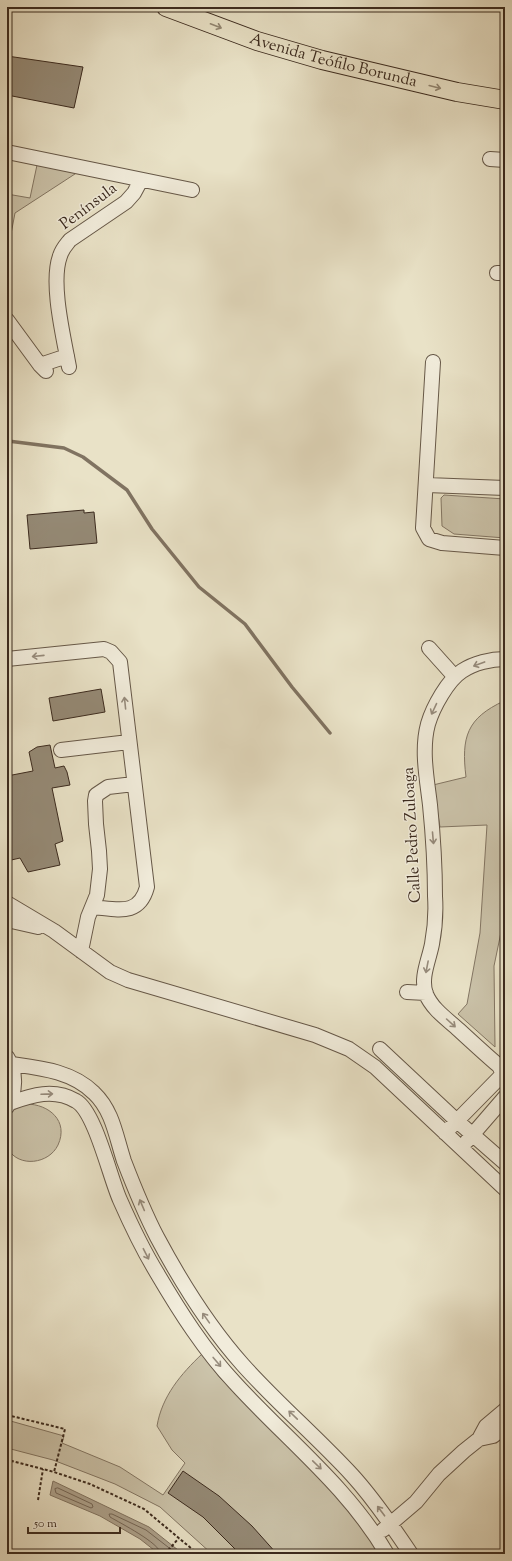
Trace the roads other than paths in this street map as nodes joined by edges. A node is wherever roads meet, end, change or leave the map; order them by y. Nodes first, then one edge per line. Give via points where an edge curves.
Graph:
1 (166, 7) edge
2 (505, 100) edge
3 (7, 152) edge
4 (490, 159) dead end
5 (505, 160) edge
6 (141, 180) junction
7 (192, 190) dead end
8 (7, 320) edge
9 (433, 362) dead end
10 (427, 485) junction
11 (505, 488) edge
12 (505, 548) edge
13 (429, 648) dead end
14 (7, 659) edge
15 (505, 659) edge
16 (456, 677) junction
17 (129, 742) junction
18 (61, 750) dead end
19 (134, 784) junction
20 (7, 903) edge
21 (92, 907) junction
22 (7, 920) edge
23 (54, 931) junction
24 (81, 950) junction
25 (407, 992) dead end
26 (426, 993) junction
27 (380, 1049) dead end
28 (9, 1060) edge
29 (505, 1097) edge
30 (8, 1105) edge
31 (457, 1121) junction
32 (445, 1133) junction
33 (473, 1134) junction
34 (461, 1148) junction
35 (505, 1163) edge
36 (505, 1189) edge
37 (505, 1410) edge
38 (505, 1426) edge
39 (479, 1439) junction
40 (391, 1524) junction
41 (376, 1535) junction
42 (388, 1554) edge
43 (411, 1554) edge

1 -> 2 main road, Avenida Teófilo Borunda via 257,41 322,60 457,92
3 - 6 street, Península
4 - 5 street
6 - 7 street, Península
6 - 8 street, Península via 134,194 126,202 70,240 59,256 57,291 68,362 43,368
9 - 10 street
10 - 11 street
10 - 12 street via 424,528 429,539 442,543
13 - 16 street
17 -> 14 street via 120,662 111,652 94,649
15 -> 16 street, Calle Pedro Zuloaga via 479,663 462,671
16 -> 26 street, Calle Pedro Zuloaga via 447,686 433,711 425,745 436,896 432,943 426,970
17 - 18 street
17 - 19 street
19 - 21 street via 108,787 96,795 95,816 100,869 97,895
19 - 21 street via 147,887 144,897 130,909
20 - 23 street
21 - 24 street
22 - 23 street
23 - 24 street
24 - 32 street via 110,972 128,980 315,1035 349,1049 374,1067
25 - 26 street
26 -> 31 street via 436,1009 499,1066 502,1073
27 - 31 street
28 - 30 street via 14,1086
40 -> 28 street via 353,1476 243,1366 200,1309 171,1263 142,1206 102,1102 82,1083 68,1076
29 - 33 street
30 -> 41 street via 30,1096 61,1094 77,1101 86,1109 128,1219 176,1305 235,1384 334,1483
31 - 32 street
31 - 33 street
32 - 34 street
33 - 34 street
33 - 35 street
34 - 36 street
37 - 39 street via 486,1426
38 - 39 street via 494,1436
39 - 40 street via 450,1463 416,1502
40 - 41 street
40 - 43 street
41 - 42 street

